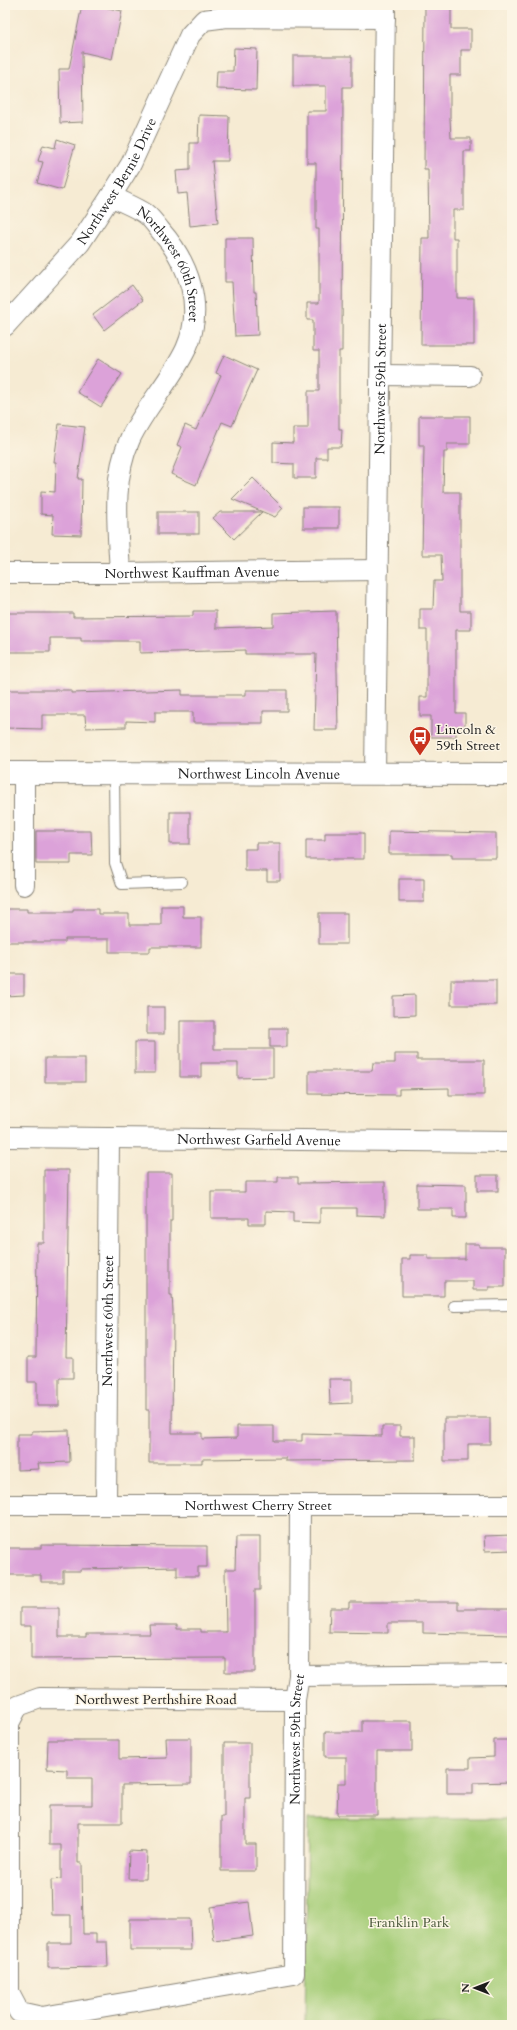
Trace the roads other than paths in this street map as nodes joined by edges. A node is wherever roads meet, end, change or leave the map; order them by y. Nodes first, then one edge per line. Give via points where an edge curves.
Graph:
1 (385, 11) edge
2 (111, 196) junction
3 (8, 315) edge
4 (381, 374) junction
5 (470, 376) dead end
6 (378, 570) junction
7 (5, 573) edge
8 (120, 574) junction
9 (15, 773) edge
10 (114, 773) junction
11 (375, 774) junction
12 (512, 774) edge
13 (182, 882) dead end
14 (24, 885) dead end
15 (5, 1137) edge
16 (109, 1138) junction
17 (512, 1142) edge
18 (512, 1305) edge
19 (454, 1306) dead end
20 (5, 1505) edge
21 (106, 1505) junction
22 (512, 1505) edge
23 (300, 1506) junction
24 (512, 1674) edge
25 (299, 1676) junction
26 (296, 1700) junction
27 (19, 2012) joint

1 - 2 street, Northwest Bernie Drive via 204,20 190,35 130,164
1 - 4 street, Northwest 59th Street
2 - 3 street, Northwest Bernie Drive via 80,243
2 - 8 street, Northwest 60th Street via 146,214 172,244 188,273 195,306 193,328 185,349 130,439 119,476 117,507
4 - 5 street
4 - 6 street, Northwest 59th Street
6 - 8 street, Northwest Kauffman Avenue
6 - 11 street, Northwest 59th Street
7 - 8 street, Northwest Kauffman Avenue
9 - 10 street, Northwest Lincoln Avenue
9 - 14 street
10 - 11 street, Northwest Lincoln Avenue
10 - 13 lane via 115,863 122,884
11 - 12 street, Northwest Lincoln Avenue
15 - 16 street, Northwest Garfield Avenue
16 - 17 street, Northwest Garfield Avenue
16 - 21 street, Northwest 60th Street
18 - 19 lane
20 - 21 street, Northwest Cherry Street
21 - 23 street, Northwest Cherry Street
22 - 23 street, Northwest Cherry Street
23 - 25 street, Northwest 59th Street
24 - 25 street
25 - 26 street, Northwest 59th Street
26 - 27 street, Northwest 59th Street via 294,1974 42,2017
26 - 27 street, Northwest Perthshire Road via 40,1698 18,1706 9,1723 9,1993

